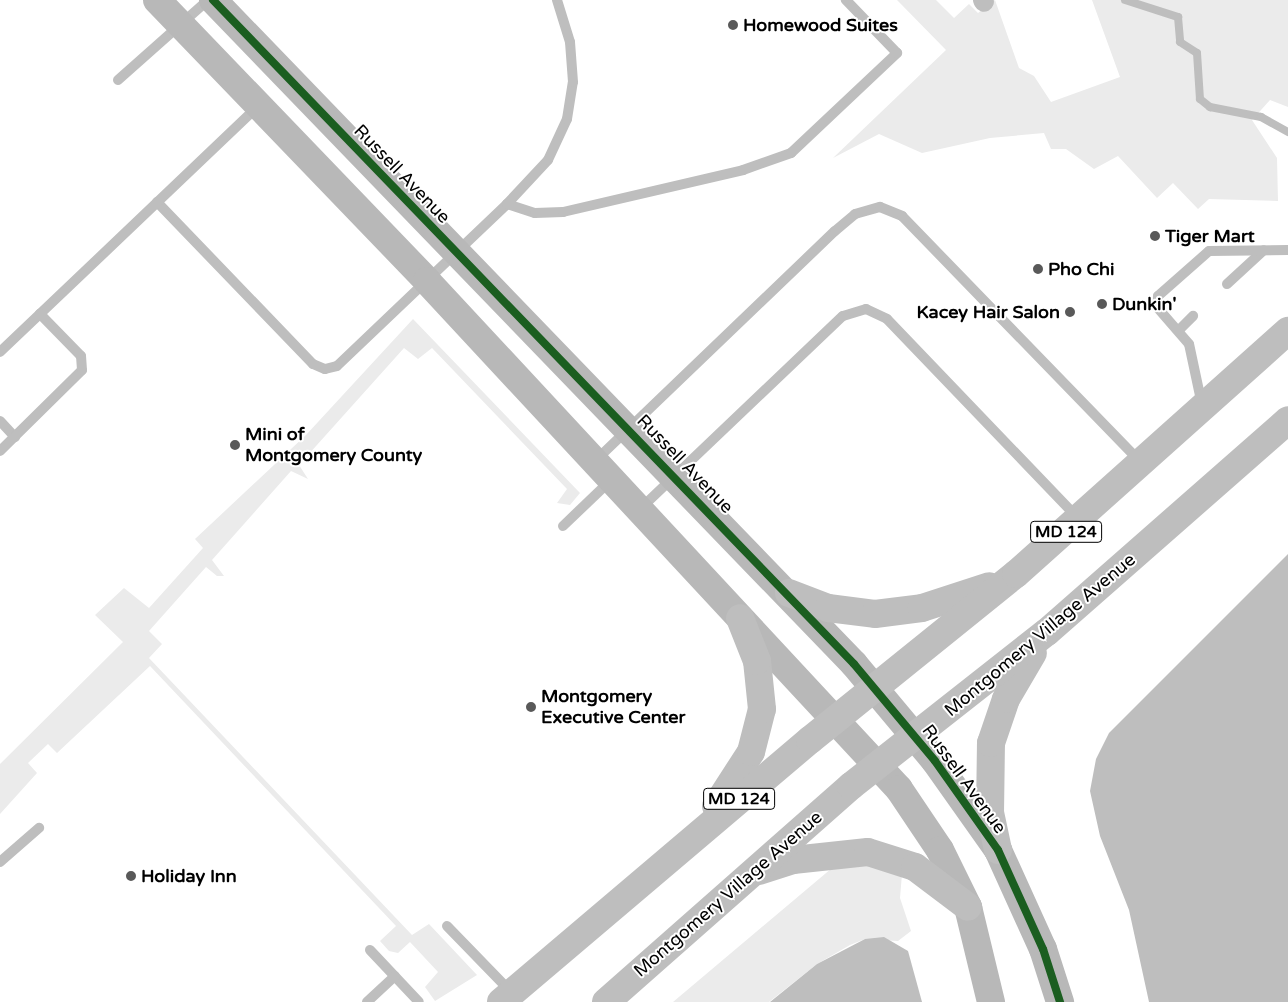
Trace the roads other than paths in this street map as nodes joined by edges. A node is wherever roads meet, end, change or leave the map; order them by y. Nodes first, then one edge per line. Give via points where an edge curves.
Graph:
1 (157, 0) edge
2 (208, 0) edge
3 (213, 0) edge
4 (556, 0) edge
5 (846, 0) edge
6 (178, 22) junction
7 (118, 80) dead end
8 (259, 106) junction
9 (157, 202) junction
10 (507, 204) junction
11 (1264, 250) junction
12 (1288, 250) edge
13 (457, 252) junction
14 (427, 281) junction
15 (1227, 284) dead end
16 (40, 314) junction
17 (1193, 316) dead end
18 (1179, 330) junction
19 (1288, 331) edge
20 (0, 352) edge
21 (1202, 408) junction
22 (1288, 420) edge
23 (0, 421) edge
24 (629, 428) junction
25 (15, 437) junction
26 (0, 451) edge
27 (1142, 464) junction
28 (603, 471) junction
29 (675, 476) junction
30 (640, 509) junction
31 (1079, 520) junction
32 (563, 526) dead end
33 (1016, 574) junction
34 (789, 593) junction
35 (740, 618) junction
36 (1048, 632) junction
37 (874, 688) junction
38 (834, 721) junction
39 (915, 737) junction
40 (877, 766) junction
41 (39, 828) dead end
42 (688, 841) junction
43 (998, 850) junction
44 (0, 862) edge
45 (746, 876) junction
46 (968, 907) junction
47 (447, 926) dead end
48 (370, 950) dead end
49 (395, 976) junction
50 (506, 997) edge
51 (367, 1002) edge
52 (419, 1002) edge
53 (606, 1002) edge
54 (991, 1002) edge
55 (1060, 1002) edge

1 - 6 street
2 - 6 lane
3 - 13 street, Russell Avenue
4 - 10 lane via 572,61 567,119 548,160
5 - 10 lane via 897,52 791,153 743,170 563,212 534,213
6 - 7 lane
6 - 8 street
8 - 9 lane
8 - 14 street
9 - 14 lane via 318,368 337,366
9 - 16 lane
10 - 13 lane
11 - 12 lane
11 - 15 lane
11 - 18 lane via 1210,251 1172,282 1155,301
13 - 14 lane
13 - 24 street, Russell Avenue
14 - 28 street
16 - 20 lane
16 - 25 lane via 81,356 82,370
17 - 18 lane
18 - 21 lane via 1189,344
19 - 21 main road, MD 124
21 - 27 main road, MD 124
22 - 36 main road, Montgomery Village Avenue
23 - 25 lane
24 - 27 lane via 855,214 880,208 902,216
24 - 28 lane
24 - 29 street, Russell Avenue
25 - 26 lane
27 - 31 main road, MD 124
28 - 30 street
28 - 32 lane
29 - 30 lane
29 - 31 lane via 843,316 866,309 887,319
29 - 34 street, Russell Avenue
30 - 35 street
31 - 33 main road, MD 124
33 - 34 main road via 949,601 875,614 828,608
33 - 37 main road, MD 124
34 - 37 street, Russell Avenue
35 - 38 street
35 - 42 main road via 757,661 762,709 751,752 725,795
36 - 39 main road, Montgomery Village Avenue
36 - 43 main road via 1018,674 991,743 990,813
37 - 38 main road, MD 124
37 - 39 street, Russell Avenue
38 - 40 street
38 - 42 main road, MD 124
39 - 40 main road, Montgomery Village Avenue
39 - 43 street, Russell Avenue
40 - 45 main road, Montgomery Village Avenue
40 - 46 street via 899,789 940,850
41 - 44 lane
42 - 50 main road, MD 124
43 - 55 street, Russell Avenue via 1044,949
45 - 46 main road via 792,860 868,852 915,867
45 - 53 main road, Montgomery Village Avenue
46 - 54 street
47 - 50 lane
48 - 49 lane
49 - 51 lane
49 - 52 lane

